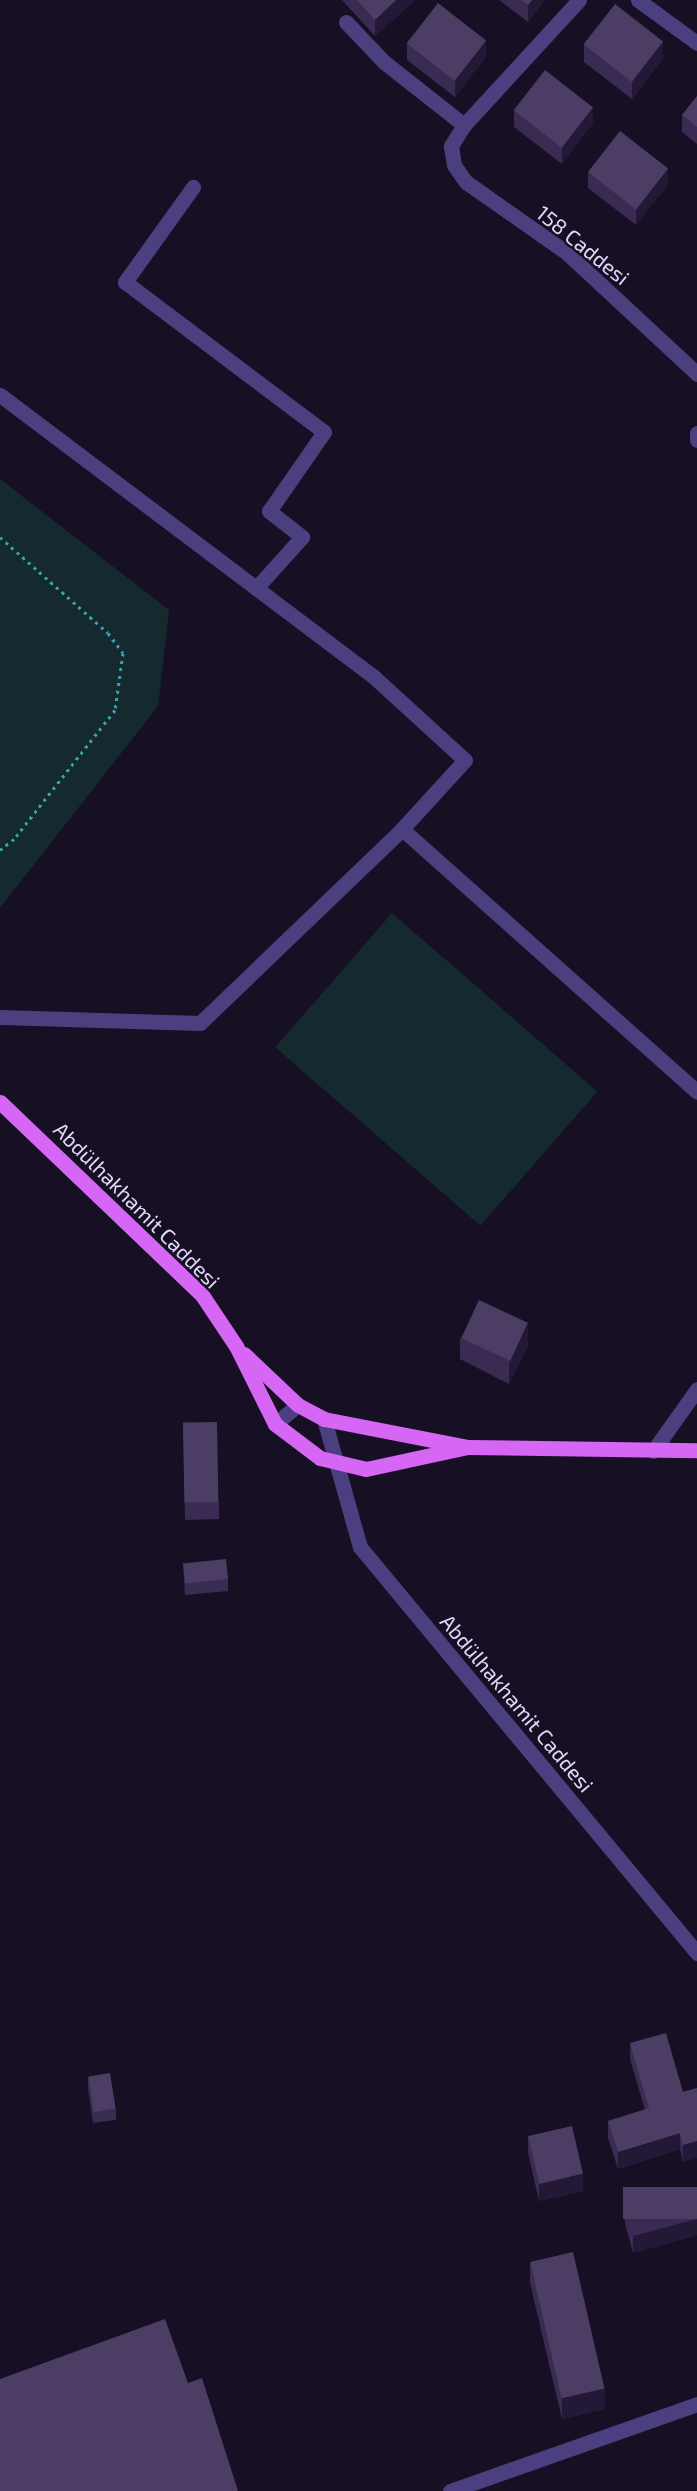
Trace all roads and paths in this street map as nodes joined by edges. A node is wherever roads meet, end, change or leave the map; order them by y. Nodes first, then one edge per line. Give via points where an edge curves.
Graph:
1 (579, 0) edge
2 (638, 0) edge
3 (346, 22) dead end
4 (697, 43) edge
5 (464, 125) junction
6 (193, 187) dead end
7 (697, 374) edge
8 (0, 395) edge
9 (697, 433) edge
10 (697, 440) edge
11 (0, 537) edge
12 (256, 588) junction
13 (402, 829) junction
14 (0, 850) edge
15 (0, 1017) edge
16 (697, 1092) edge
17 (0, 1102) edge
18 (236, 1346) junction
19 (697, 1389) edge
20 (298, 1405) junction
21 (324, 1419) junction
22 (275, 1424) junction
23 (468, 1447) junction
24 (697, 1450) edge
25 (653, 1451) junction
26 (334, 1462) junction
27 (697, 1953) edge
28 (697, 2404) edge
29 (450, 2491) edge

1 - 5 street
2 - 4 street
3 - 5 street via 384,62
5 - 7 street, 158 Caddesi via 451,146 454,165 465,182 567,253
6 - 12 street via 125,282 324,432 269,511 302,537
8 - 12 street
9 - 10 street
11 - 14 path via 114,640 123,653 116,710 14,839
12 - 13 street via 374,677 465,760
13 - 15 street via 200,1023
13 - 16 street
17 - 18 main road, Abdülhakhamit Caddesi via 202,1295
18 - 20 main road, Abdülhakhamit Caddesi
18 - 22 main road, Abdülhakhamit Caddesi
19 - 25 street
20 - 21 main road, Abdülhakhamit Caddesi
20 - 22 street
21 - 23 main road, Abdülhakhamit Caddesi
21 - 26 street, Abdülhakhamit Caddesi
22 - 26 main road, Abdülhakhamit Caddesi via 320,1458
23 - 25 main road, Abdülhakhamit Caddesi
23 - 26 main road, Abdülhakhamit Caddesi via 366,1469
24 - 25 main road, Abdülhakhamit Caddesi
26 - 27 street, Abdülhakhamit Caddesi via 360,1547
28 - 29 street

